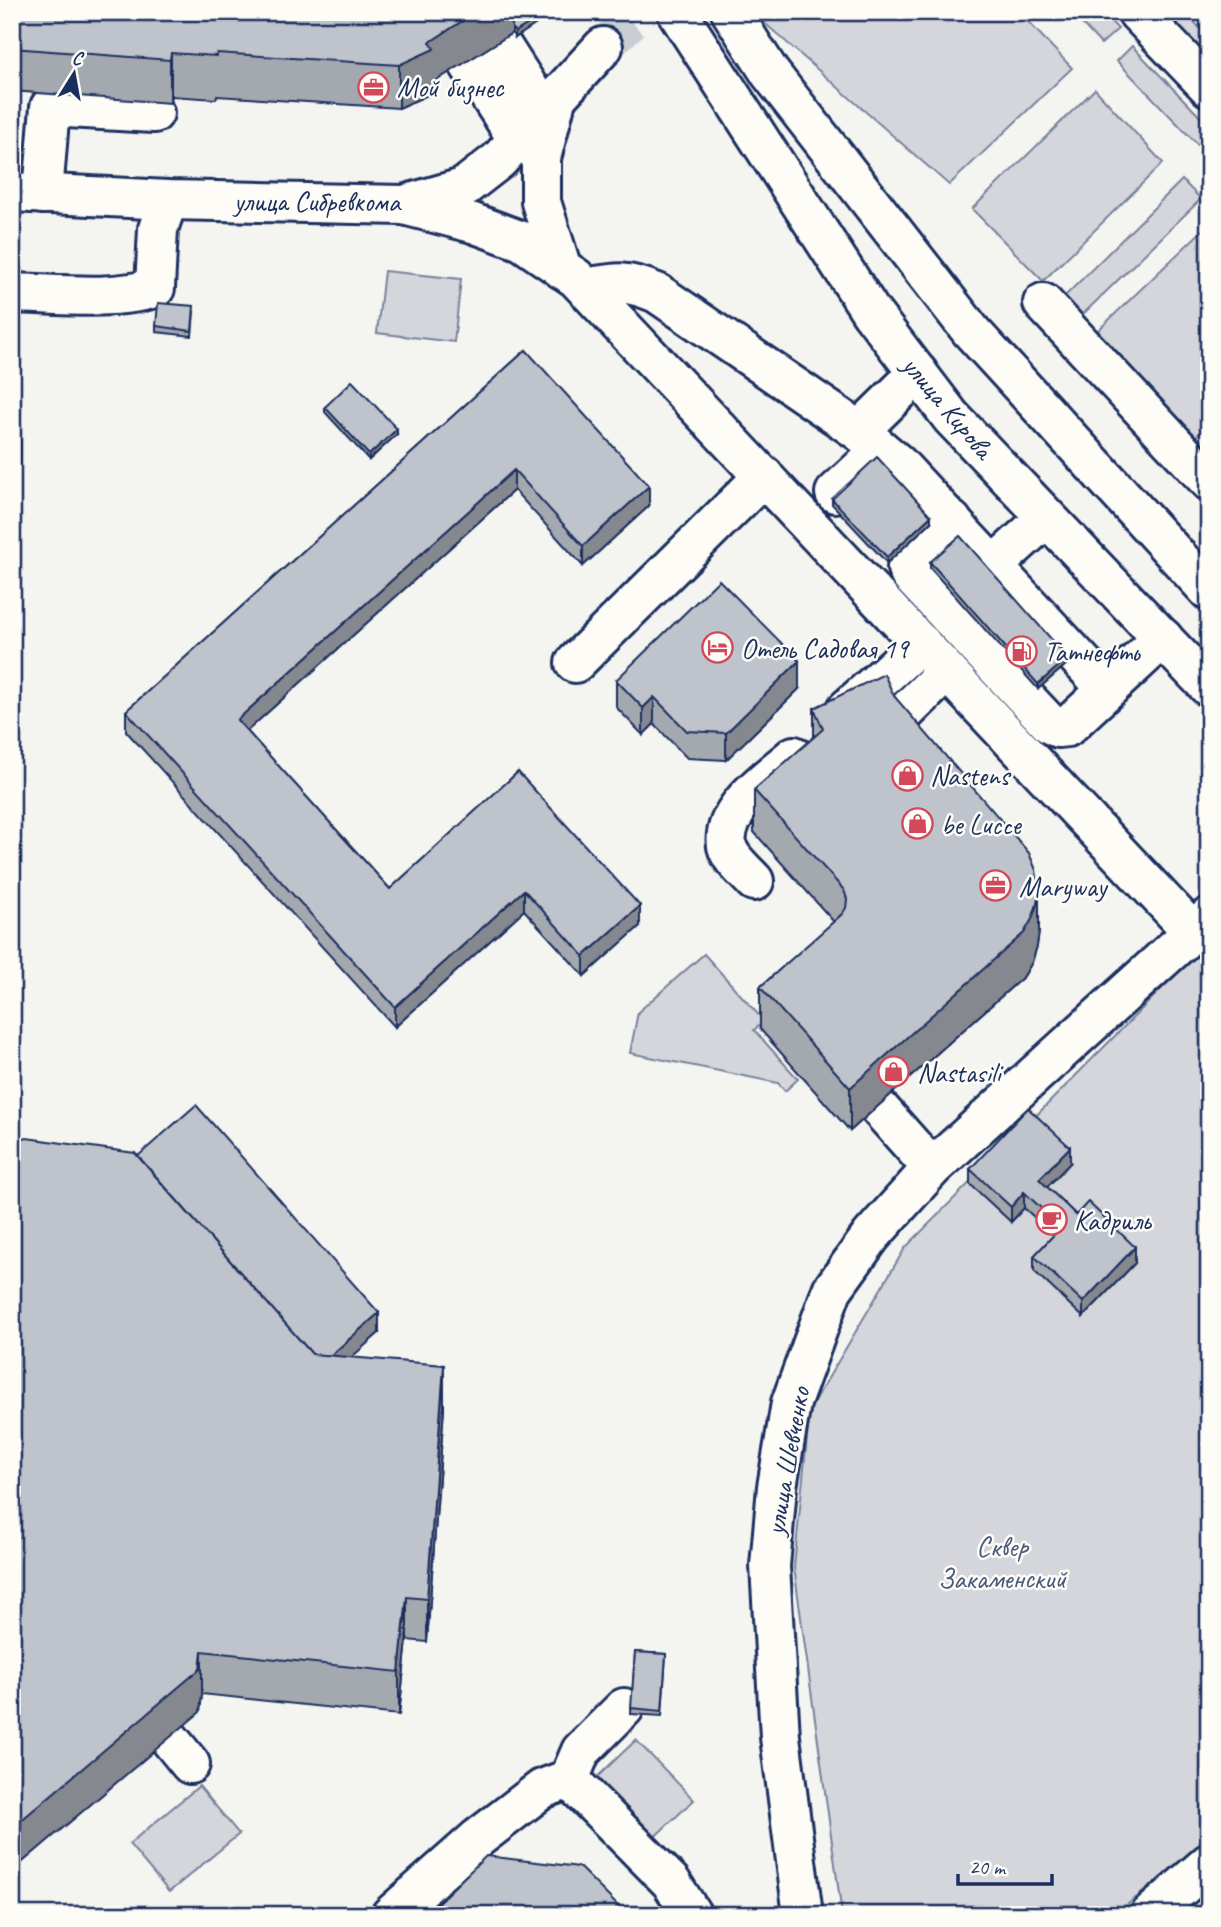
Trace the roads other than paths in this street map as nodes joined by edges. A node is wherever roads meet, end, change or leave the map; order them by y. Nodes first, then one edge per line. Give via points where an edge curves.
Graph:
1 (435, 12) edge
2 (480, 12) edge
3 (677, 12) edge
4 (731, 12) edge
5 (1137, 12) edge
6 (603, 47) tunnel mouth
7 (1209, 87) edge
8 (550, 106) junction
9 (154, 113) edge
10 (518, 139) junction
11 (28, 193) edge
12 (168, 200) junction
13 (404, 205) junction
14 (574, 278) junction
15 (12, 293) edge
16 (1043, 303) dead end
17 (918, 373) junction
18 (870, 440) junction
19 (764, 476) junction
20 (1209, 481) edge
21 (835, 493) edge
22 (1046, 518) junction
23 (952, 521) junction
24 (993, 566) junction
25 (1209, 591) edge
26 (964, 632) junction
27 (1163, 638) junction
28 (921, 643) junction
29 (575, 663) dead end
30 (947, 671) junction
31 (1209, 687) edge
32 (1107, 689) junction
33 (889, 728) edge
34 (754, 881) dead end
35 (1201, 924) edge
36 (877, 1106) edge
37 (932, 1168) junction
38 (138, 1700) edge
39 (624, 1708) dead end
40 (190, 1764) dead end
41 (569, 1779) junction
42 (1209, 1863) edge
43 (391, 1915) edge
44 (692, 1915) edge
45 (803, 1915) edge
46 (1150, 1915) edge

1 - 10 street
2 - 8 street
3 - 17 street, улица Кирова via 872,312
4 - 25 street via 770,73 971,331
5 - 7 street
6 - 8 street, улица Сибревкома
8 - 10 street, улица Сибревкома
8 - 14 street via 541,158 541,202
9 - 11 street via 50,107
10 - 13 street, улица Сибревкома via 463,188
11 - 12 street, улица Сибревкома
12 - 13 street, улица Сибревкома
12 - 15 street via 158,229 155,288 116,295
13 - 14 street via 522,241
14 - 18 street via 632,283 657,293
14 - 19 street
16 - 20 street
17 - 18 street
17 - 22 street, улица Кирова via 951,418
18 - 21 street
18 - 23 street
19 - 28 street
19 - 29 street
22 - 24 street
22 - 27 street, улица Кирова
23 - 24 street
23 - 26 street via 907,568
24 - 26 street
24 - 32 street
26 - 32 street via 1058,728 1067,727
27 - 31 street, улица Кирова
27 - 32 street
28 - 30 street
28 - 34 street via 738,806 727,846
30 - 33 street
30 - 35 street
35 - 37 street, улица Шевченко
36 - 37 street
37 - 45 street, улица Шевченко via 871,1236 832,1290 791,1403 770,1566 780,1737
38 - 40 street
39 - 41 street via 581,1752
41 - 43 street via 531,1797
41 - 44 street via 671,1882
42 - 46 street

